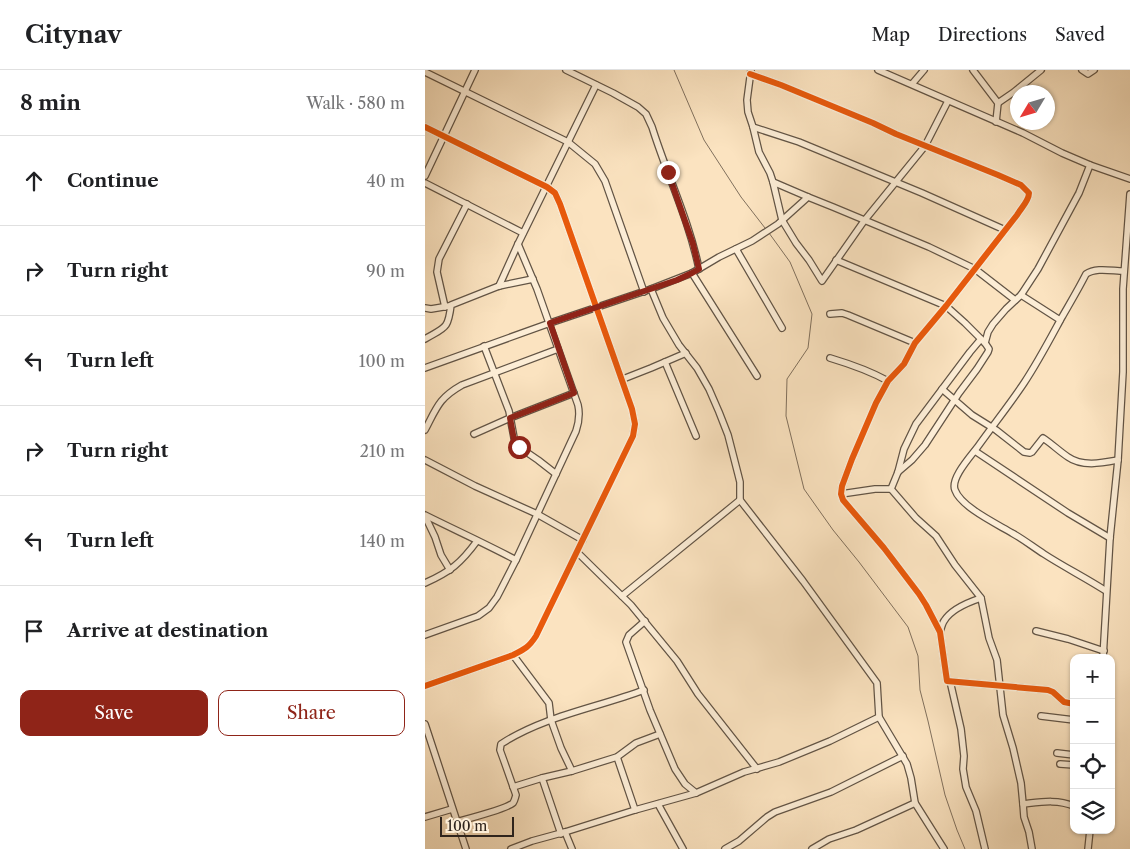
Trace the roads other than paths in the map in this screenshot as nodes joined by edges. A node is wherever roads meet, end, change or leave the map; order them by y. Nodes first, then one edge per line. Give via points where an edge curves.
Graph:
1 (475, 70) edge
2 (566, 70) edge
3 (878, 70) edge
4 (924, 70) edge
5 (973, 70) edge
6 (1041, 70) edge
7 (1082, 70) edge
8 (1094, 70) edge
9 (425, 72) edge
10 (751, 72) edge
11 (596, 84) junction
12 (912, 84) junction
13 (465, 91) junction
14 (948, 101) junction
15 (998, 103) junction
16 (996, 122) junction
17 (425, 127) edge
18 (753, 127) junction
19 (443, 136) junction
20 (568, 142) junction
21 (925, 146) junction
22 (1090, 165) junction
23 (425, 176) edge
24 (1130, 179) edge
25 (773, 182) junction
26 (425, 183) edge
27 (895, 183) junction
28 (547, 187) junction
29 (1130, 194) edge
30 (808, 197) junction
31 (467, 204) junction
32 (782, 220) junction
33 (864, 220) junction
34 (1005, 230) junction
35 (523, 233) junction
36 (518, 244) junction
37 (735, 249) junction
38 (836, 260) junction
39 (699, 269) junction
40 (975, 269) junction
41 (1124, 271) junction
42 (692, 273) junction
43 (533, 279) junction
44 (499, 286) junction
45 (651, 289) junction
46 (643, 292) junction
47 (1021, 295) junction
48 (1015, 300) junction
49 (448, 306) junction
50 (946, 306) junction
51 (425, 308) edge
52 (596, 308) junction
53 (831, 314) dead end
54 (1061, 320) junction
55 (550, 323) junction
56 (782, 328) dead end
57 (425, 339) edge
58 (983, 341) junction
59 (915, 343) junction
60 (484, 346) junction
61 (558, 349) junction
62 (686, 353) junction
63 (830, 358) dead end
64 (665, 362) junction
65 (425, 368) edge
66 (494, 373) junction
67 (757, 376) dead end
68 (623, 379) junction
69 (888, 381) junction
70 (942, 389) junction
71 (574, 393) junction
72 (954, 401) junction
73 (510, 418) junction
74 (991, 428) junction
75 (425, 430) edge
76 (474, 434) dead end
77 (696, 436) dead end
78 (975, 451) junction
79 (425, 460) edge
80 (1118, 460) junction
81 (898, 472) junction
82 (555, 474) junction
83 (891, 490) junction
84 (841, 494) junction
85 (740, 500) junction
86 (537, 514) junction
87 (425, 515) edge
88 (1110, 538) junction
89 (583, 540) junction
90 (477, 541) junction
91 (577, 552) junction
92 (516, 560) junction
93 (451, 570) junction
94 (425, 583) edge
95 (1106, 591) junction
96 (622, 596) junction
97 (981, 598) junction
98 (645, 621) junction
99 (1036, 631) dead end
100 (940, 632) junction
101 (425, 635) edge
102 (1104, 651) junction
103 (1104, 654) edge
104 (513, 655) junction
105 (950, 681) junction
106 (425, 686) edge
107 (999, 686) junction
108 (644, 690) junction
109 (1070, 703) edge
110 (1041, 716) dead end
111 (879, 717) junction
112 (551, 720) junction
113 (1070, 720) edge
114 (425, 724) edge
115 (660, 734) junction
116 (1057, 753) dead end
117 (1070, 755) edge
118 (903, 756) junction
119 (617, 757) junction
120 (1060, 764) dead end
121 (1070, 765) edge
122 (757, 769) junction
123 (572, 771) junction
124 (542, 778) junction
125 (513, 787) junction
126 (696, 793) junction
127 (915, 803) junction
128 (658, 804) junction
129 (1023, 804) junction
130 (1070, 805) edge
131 (452, 809) junction
132 (635, 810) junction
133 (425, 817) edge
134 (456, 822) junction
135 (563, 833) junction
136 (1090, 834) edge
137 (735, 846) edge
138 (466, 849) edge
139 (511, 849) edge
140 (571, 849) edge
141 (683, 849) edge
142 (725, 849) edge
143 (812, 849) edge
144 (944, 849) edge
145 (985, 849) edge
146 (1032, 849) edge
147 (1088, 849) edge

1 - 13 street
2 - 11 street
3 - 12 street
4 - 12 street
5 - 15 street
6 - 15 street
7 - 8 street via 1088,74
9 - 13 street
10 - 18 street via 747,100
10 - 21 street
11 - 20 street
11 - 39 street via 646,114 687,226
12 - 14 street
13 - 19 street
13 - 20 street
14 - 16 street
14 - 21 street
15 - 16 street
16 - 22 street
17 - 19 street
18 - 25 street via 759,152
18 - 27 street via 799,142
19 - 23 street
19 - 28 street
20 - 28 street
20 - 46 street via 600,171
21 - 27 street
21 - 34 street via 1027,190 1027,200
22 - 24 street
22 - 47 street via 1076,198
25 - 30 street
25 - 32 street
26 - 31 street
27 - 33 street
27 - 34 street
28 - 35 street
28 - 52 street via 555,193 560,204
29 - 41 street
30 - 32 street
30 - 33 street
31 - 35 street
31 - 49 street via 439,259 437,272
32 - 37 street
32 - 38 street via 822,281
33 - 38 street
33 - 40 street
34 - 40 street
35 - 36 street
36 - 43 street
36 - 44 street
37 - 39 street
37 - 56 street
38 - 50 street
39 - 42 street
40 - 48 street
40 - 50 street
41 - 54 street via 1097,270 1086,274
41 - 80 street
42 - 45 street
42 - 67 street
43 - 44 street
43 - 55 street
44 - 49 street
45 - 46 street
45 - 62 street via 663,318
46 - 52 street
47 - 48 street
47 - 54 street
48 - 58 street via 999,316
49 - 51 street
49 - 57 street via 448,324
50 - 58 street
50 - 59 street
52 - 55 street
52 - 68 street
53 - 59 street via 848,315
54 - 74 street via 1023,385
55 - 60 street
55 - 61 street
58 - 70 street
58 - 72 street via 988,352
59 - 69 street via 904,364
60 - 65 street
60 - 66 street
61 - 66 street
61 - 71 street
62 - 64 street
62 - 85 street via 709,388 728,435
63 - 69 street
64 - 68 street
64 - 77 street
66 - 73 street
66 - 75 street via 449,392 439,402
68 - 89 street via 635,424 633,436
69 - 84 street via 852,459
70 - 72 street
70 - 81 street via 916,424
71 - 73 street
71 - 82 street via 578,424
72 - 74 street
72 - 81 street via 925,445
73 - 76 street
73 - 82 street via 517,446
74 - 78 street
74 - 80 street via 1024,452 1032,452 1043,438 1076,462
78 - 88 street
78 - 95 street via 955,480 953,486 959,498 997,526
79 - 86 street
80 - 88 street
81 - 83 street
82 - 86 street
83 - 84 street
83 - 97 street via 936,536
84 - 100 street via 919,594
85 - 96 street
85 - 111 street via 877,683
86 - 89 street
86 - 92 street
87 - 90 street
87 - 93 street via 441,555
88 - 95 street
89 - 91 street
90 - 92 street
90 - 93 street
91 - 96 street
91 - 104 street via 537,636 525,649
92 - 101 street via 489,608 477,616
93 - 94 street
95 - 102 street
96 - 98 street
97 - 100 street via 952,613
97 - 107 street via 997,660
98 - 108 street via 626,642
98 - 122 street
99 - 102 street
100 - 105 street via 947,681
102 - 103 street
104 - 106 street
104 - 112 street via 549,703
105 - 107 street
105 - 145 street via 961,729 966,788 976,811
107 - 109 street via 1048,690
107 - 129 street
108 - 112 street
108 - 115 street
110 - 113 street
111 - 118 street
111 - 122 street via 830,741
112 - 123 street
112 - 125 street via 501,744
114 - 131 street
115 - 119 street via 636,743
115 - 126 street via 680,778
116 - 117 street
118 - 127 street
118 - 137 street via 831,792 775,812
119 - 123 street
119 - 132 street
120 - 121 street
122 - 126 street
123 - 124 street
124 - 125 street
124 - 135 street
125 - 134 street via 516,795 512,804
126 - 128 street
127 - 143 street
127 - 144 street
128 - 132 street
128 - 141 street
129 - 130 street via 1054,801
129 - 146 street
131 - 133 street
131 - 134 street
132 - 135 street
134 - 138 street
135 - 139 street
135 - 140 street
136 - 147 street
137 - 142 street

